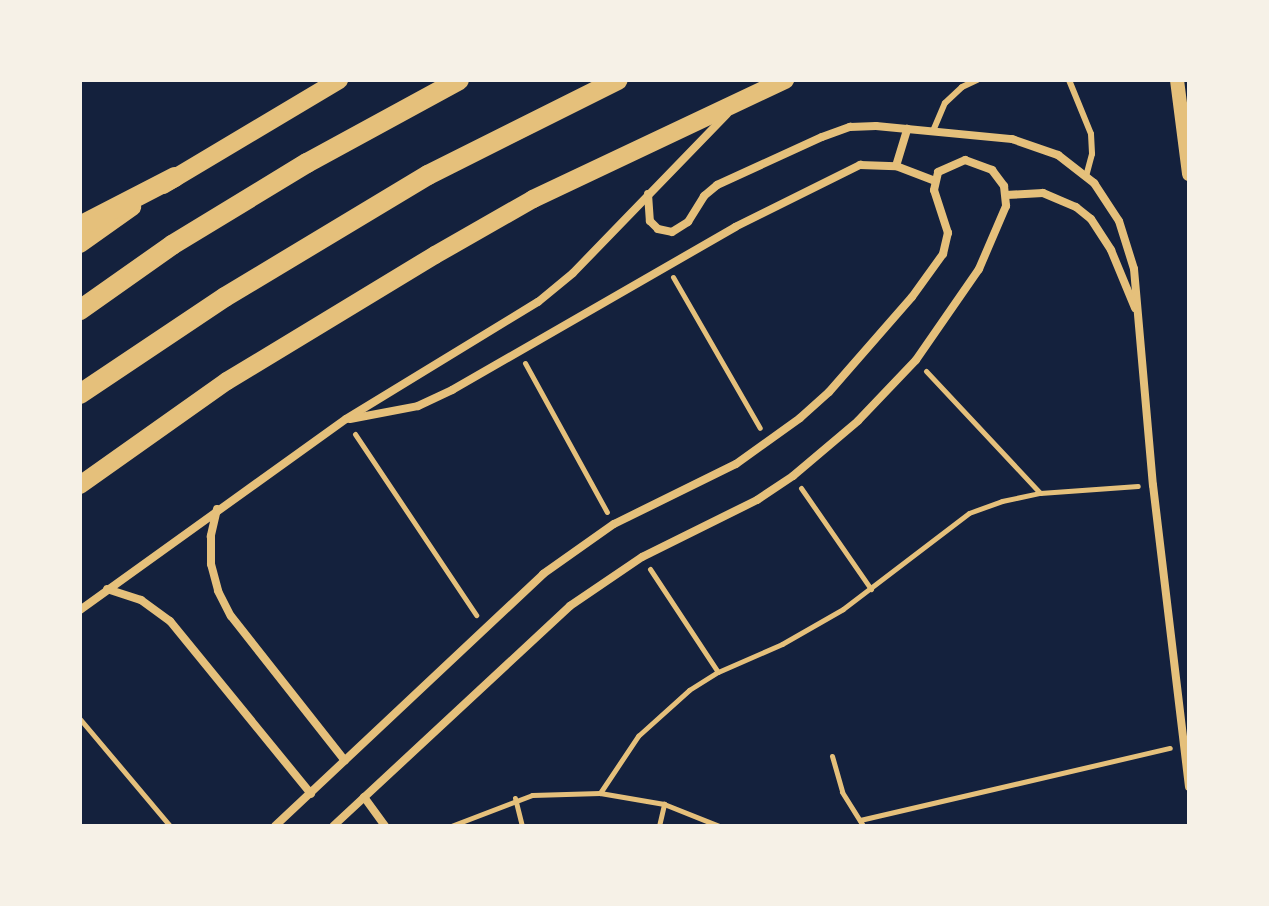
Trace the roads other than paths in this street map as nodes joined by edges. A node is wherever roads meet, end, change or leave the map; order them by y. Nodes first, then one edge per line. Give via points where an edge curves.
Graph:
1 (339, 80) edge
2 (459, 80) edge
3 (618, 80) edge
4 (785, 80) edge
5 (977, 80) edge
6 (1069, 80) edge
7 (1177, 80) edge
8 (741, 100) junction
9 (907, 129) junction
10 (933, 131) junction
11 (896, 166) junction
12 (1189, 174) edge
13 (1086, 176) junction
14 (175, 177) junction
15 (935, 181) junction
16 (648, 194) junction
17 (1006, 195) junction
18 (80, 226) edge
19 (80, 244) edge
20 (80, 310) edge
21 (1137, 316) junction
22 (80, 394) edge
23 (346, 419) junction
24 (80, 485) edge
25 (217, 509) junction
26 (107, 589) junction
27 (80, 610) edge
28 (345, 761) junction
29 (1189, 787) edge
30 (311, 794) junction
31 (364, 797) junction
32 (275, 826) edge
33 (334, 826) edge
34 (385, 826) edge

1 - 14 highway
2 - 20 highway via 307,163 172,245
3 - 22 highway via 428,175 225,297
4 - 8 highway
5 - 10 lane via 945,103
6 - 13 lane via 1091,134
7 - 12 street
8 - 16 street
8 - 24 highway via 533,199 435,255 227,381
9 - 10 street
9 - 11 street
9 - 16 street via 850,127 822,137 717,185 688,222 672,232 653,226
10 - 13 street via 1035,145
11 - 15 street
11 - 23 street via 860,165 837,175 418,406
13 - 21 street via 1107,198 1129,246
14 - 18 highway
14 - 19 highway
15 - 17 street via 946,166 975,161 992,170
15 - 28 street via 948,233 943,254 819,401 736,464 614,524 543,574
16 - 23 street via 538,302
17 - 21 street via 1043,193 1091,219 1111,250
17 - 31 street via 979,269 916,360 858,421 757,500 642,557 570,606
21 - 29 street
23 - 25 street
25 - 26 street
25 - 28 street via 211,564 218,591 231,616
26 - 27 street
26 - 30 street via 141,600 170,621
28 - 30 street
30 - 32 street
31 - 33 street
31 - 34 street

